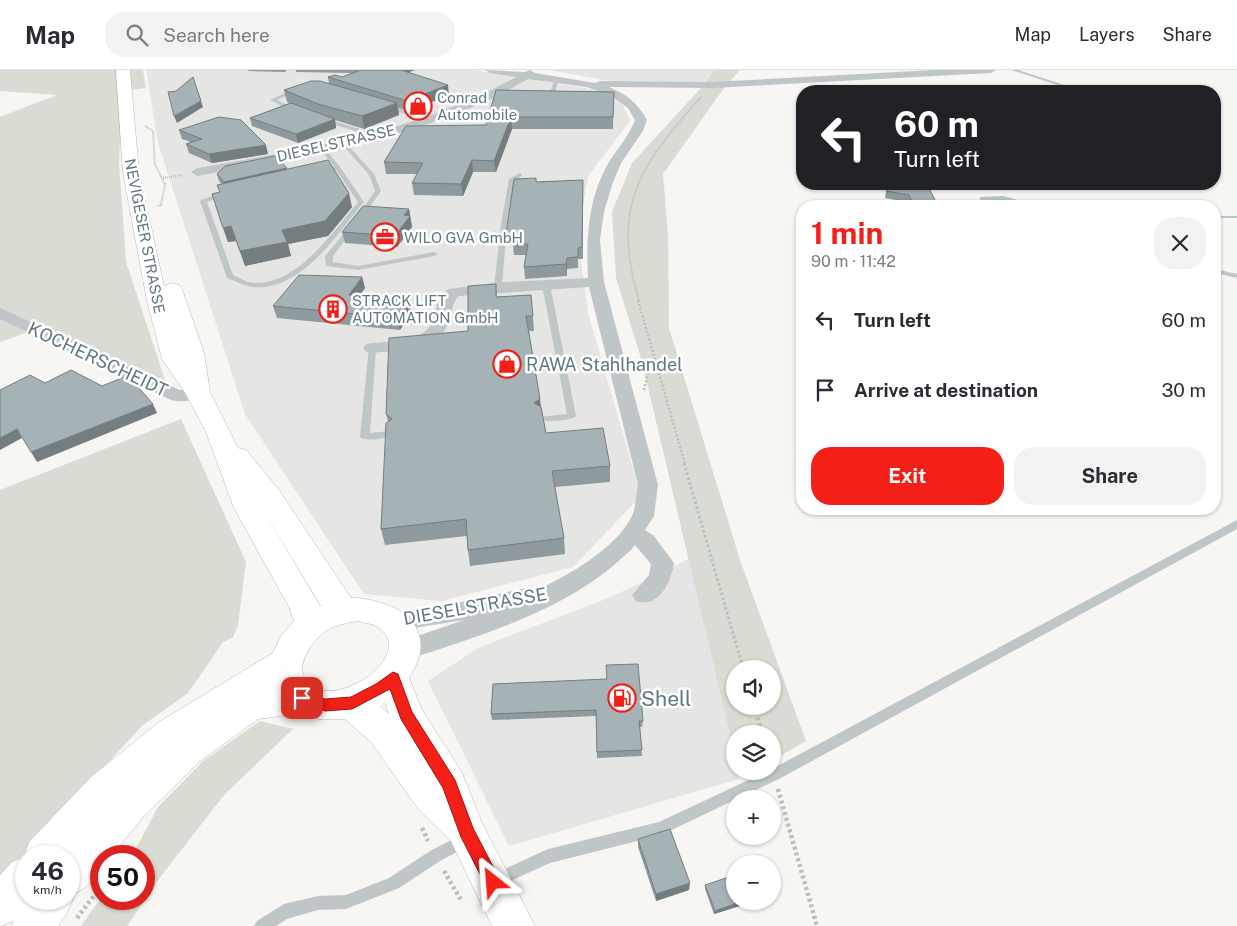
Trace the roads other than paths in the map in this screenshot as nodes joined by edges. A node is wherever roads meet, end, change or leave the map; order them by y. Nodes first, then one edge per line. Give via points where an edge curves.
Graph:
1 (124, 70) edge
2 (490, 70) edge
3 (991, 70) edge
4 (1013, 70) edge
5 (530, 73) edge
6 (557, 79) junction
7 (587, 84) junction
8 (1061, 85) edge
9 (303, 88) edge
10 (551, 95) edge
11 (380, 105) edge
12 (305, 113) edge
13 (318, 119) edge
14 (429, 120) junction
15 (374, 135) junction
16 (344, 142) junction
17 (322, 147) junction
18 (338, 168) junction
19 (197, 172) dead end
20 (310, 174) edge
21 (520, 175) dead end
22 (234, 190) edge
23 (434, 254) dead end
24 (1221, 272) edge
25 (1237, 276) edge
26 (596, 282) junction
27 (546, 285) junction
28 (498, 287) junction
29 (0, 313) edge
30 (372, 348) joint
31 (198, 393) junction
32 (542, 419) edge
33 (219, 432) junction
34 (390, 434) edge
35 (1237, 524) edge
36 (633, 532) junction
37 (556, 592) junction
38 (644, 595) dead end
39 (344, 611) junction
40 (394, 621) junction
41 (312, 625) junction
42 (285, 662) junction
43 (400, 664) junction
44 (302, 698) junction
45 (352, 702) junction
46 (468, 835) junction
47 (80, 848) edge
48 (80, 863) edge
49 (15, 889) edge
50 (477, 891) junction
51 (0, 906) edge
52 (44, 910) edge
53 (33, 926) edge
54 (262, 926) edge
55 (514, 926) edge

1 - 31 main road, NEVIGESER STRASSE via 174,298 193,353
1 - 31 main road, NEVIGESER STRASSE via 131,174 157,302 172,359
2 - 5 street, DIESELSTRASSE
3 - 7 street via 712,85
4 - 8 lane
5 - 6 street, DIESELSTRASSE
5 - 14 street, DIESELSTRASSE via 484,98
6 - 7 street, DIESELSTRASSE
6 - 10 lane
7 - 26 street, DIESELSTRASSE via 626,100 635,107 641,120 610,173 597,212 594,240
9 - 12 lane via 273,100
11 - 14 lane
13 - 15 lane
14 - 15 street, DIESELSTRASSE
15 - 16 street, DIESELSTRASSE
16 - 17 street, DIESELSTRASSE
16 - 23 lane via 372,175 378,191 329,256 329,264 358,268
17 - 18 lane
17 - 19 street, DIESELSTRASSE
18 - 20 lane
18 - 22 lane via 361,202 304,267 284,280 254,285 230,276 203,201
21 - 28 lane via 512,178
24 - 25 lane
26 - 27 street
26 - 36 street, DIESELSTRASSE via 649,492 646,509
27 - 28 street
27 - 32 lane via 572,416
28 - 30 street via 464,290 449,295 442,307 440,324 420,342
29 - 31 street, KOCHERSCHEIDT via 178,396
30 - 34 lane via 365,437
31 - 33 main road, NEVIGESER STRASSE
33 - 39 main road, NEVIGESER STRASSE via 269,497
33 - 41 main road, NEVIGESER STRASSE via 248,508
35 - 50 lane via 774,775 661,828 548,856
36 - 37 street, DIESELSTRASSE via 607,559
36 - 38 street via 663,563 660,578
37 - 40 street, DIESELSTRASSE
37 - 43 street, DIESELSTRASSE
39 - 40 main road via 372,611
39 - 41 main road
40 - 43 main road via 403,634
41 - 42 main road via 294,642
42 - 44 main road via 288,682
42 - 47 main road via 172,732 104,789
43 - 45 main road via 381,688
43 - 46 main road via 406,714 449,785
44 - 45 main road via 325,705
44 - 48 main road via 250,706 187,750 130,804
45 - 46 main road via 383,731 432,798
46 - 50 main road
46 - 54 lane via 394,883 346,902 318,903 284,912
49 - 51 main road
50 - 55 main road
52 - 53 main road

